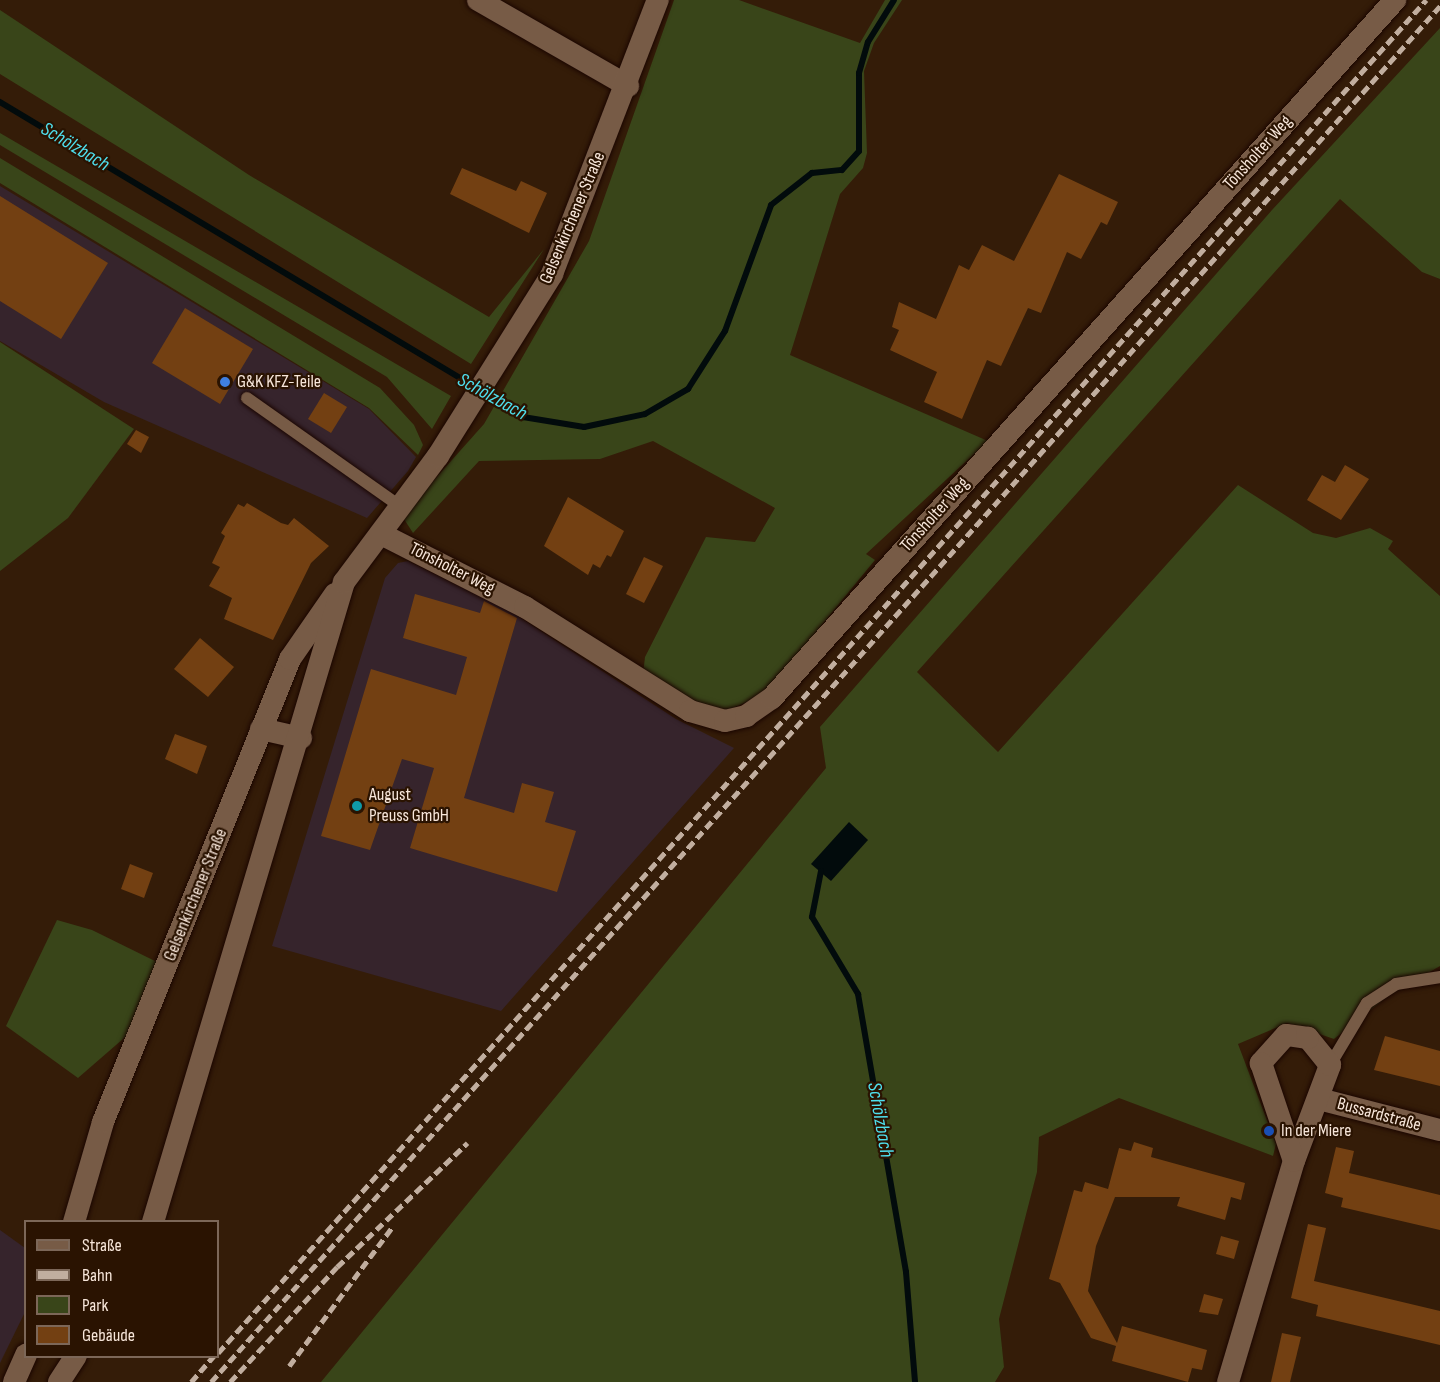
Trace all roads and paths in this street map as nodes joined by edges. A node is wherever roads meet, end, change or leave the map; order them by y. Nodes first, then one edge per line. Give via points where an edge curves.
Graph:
1 (478, 0) edge
2 (658, 0) edge
3 (1395, 0) edge
4 (628, 86) junction
5 (247, 398) dead end
6 (401, 507) junction
7 (381, 534) junction
8 (344, 582) junction
9 (261, 729) junction
10 (301, 738) junction
11 (1440, 977) edge
12 (1330, 1065) junction
13 (1319, 1099) junction
14 (1440, 1130) edge
15 (1294, 1161) junction
16 (74, 1220) edge
17 (153, 1220) edge
18 (25, 1358) edge
19 (75, 1358) edge
20 (14, 1382) edge
21 (59, 1382) edge
22 (1227, 1382) edge

1 - 4 street
2 - 4 street, Gelsenkirchener Straße
3 - 7 street, Tönsholter Weg via 772,698 746,716 725,721 690,711 525,607
4 - 6 street, Gelsenkirchener Straße via 552,274
5 - 6 lane
6 - 7 street, Gelsenkirchener Straße
7 - 8 street, Gelsenkirchener Straße
8 - 9 street, Gelsenkirchener Straße via 290,659
8 - 10 street, Gelsenkirchener Straße
9 - 10 street
9 - 16 street, Gelsenkirchener Straße via 104,1122
10 - 17 street, Gelsenkirchener Straße
11 - 12 lane via 1396,984 1367,1003
12 - 13 street
12 - 15 street via 1308,1038 1286,1035 1261,1064
13 - 14 street, Bussardstraße
13 - 15 street
15 - 22 street
18 - 20 street
19 - 21 street

